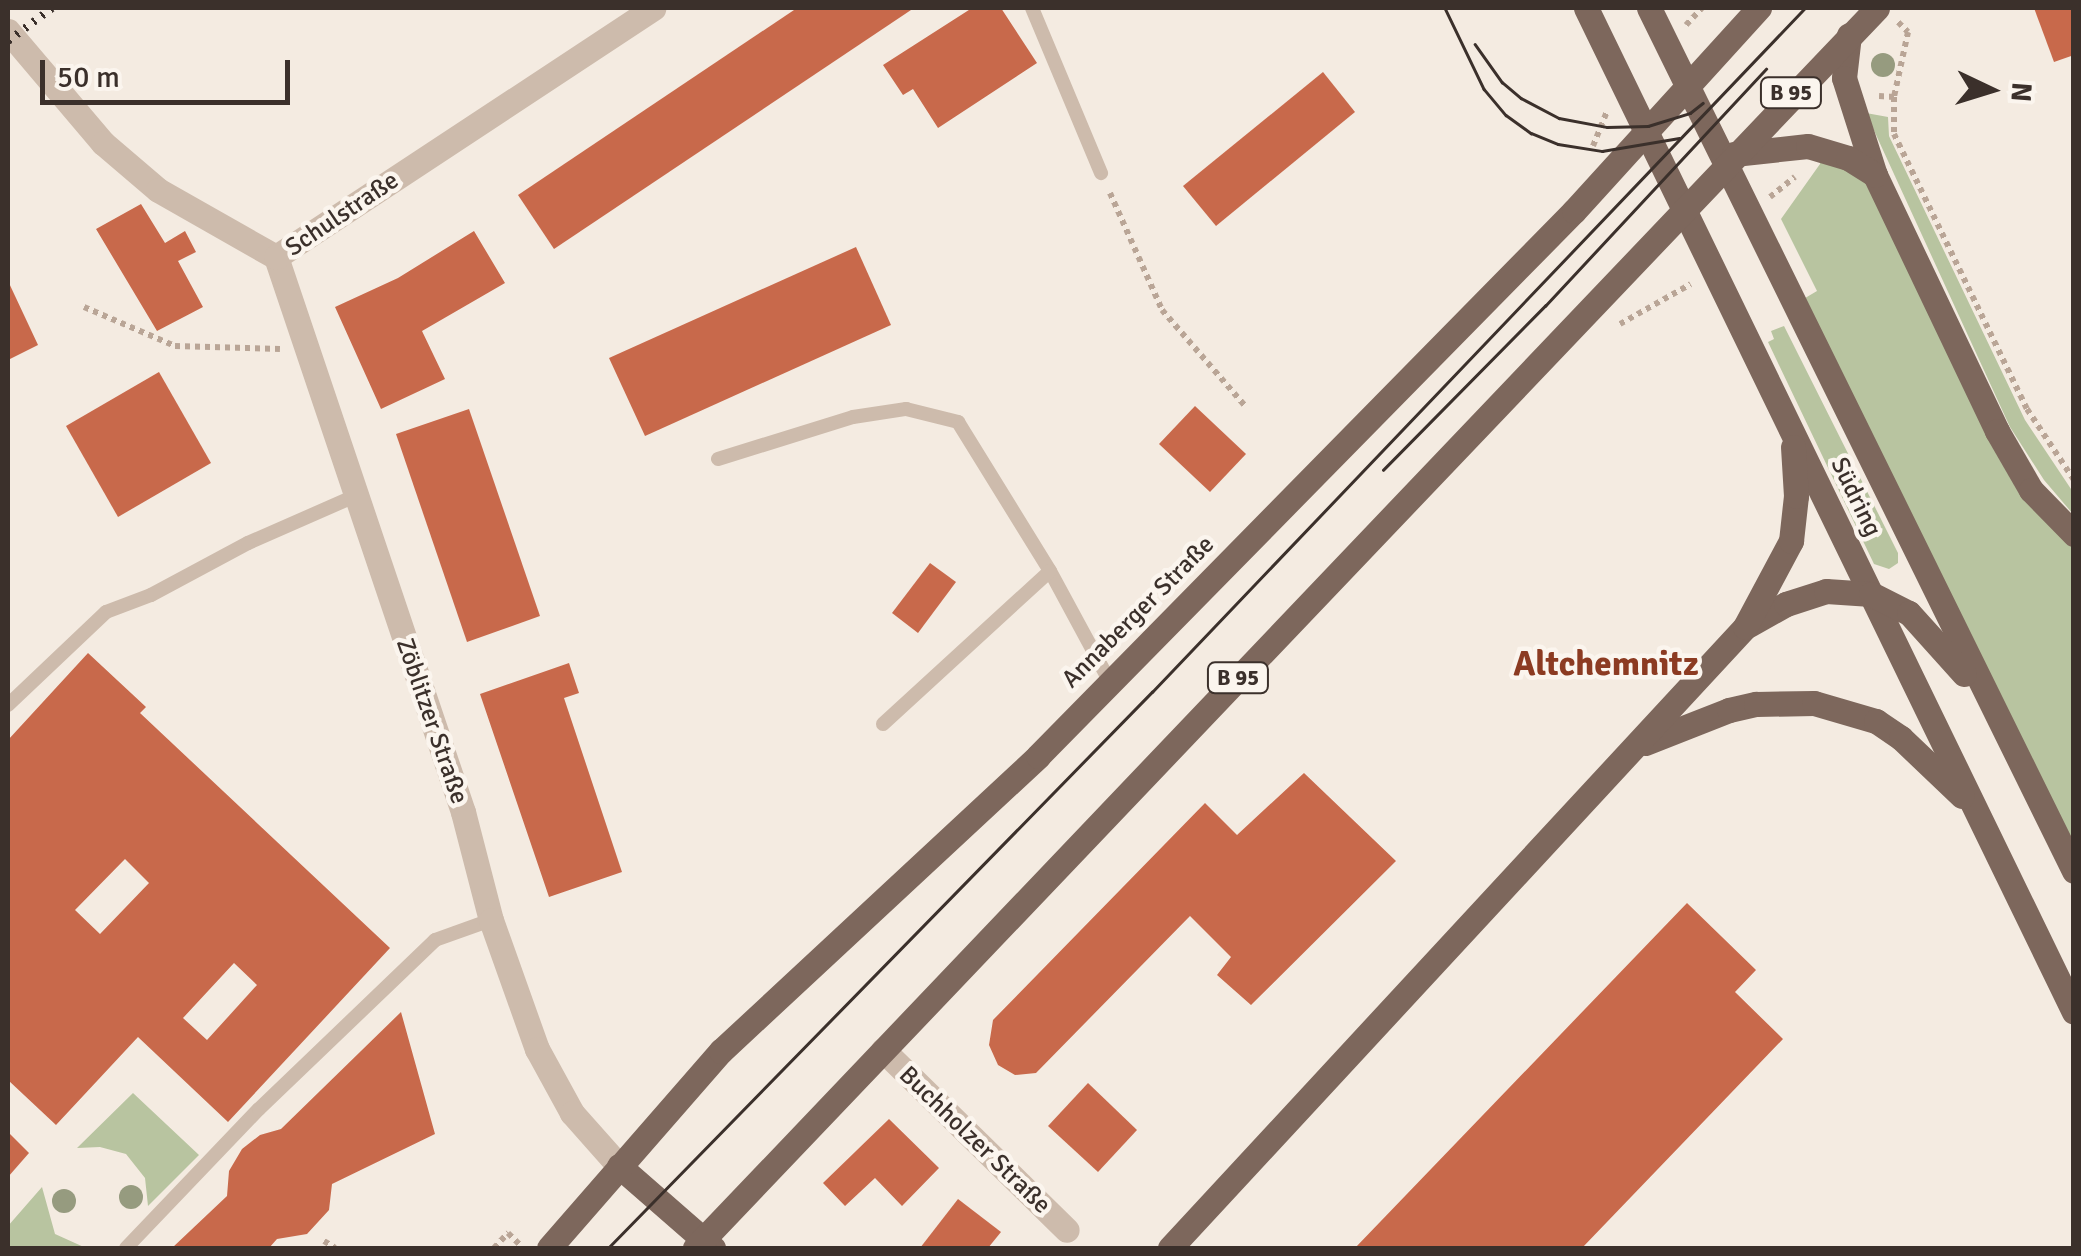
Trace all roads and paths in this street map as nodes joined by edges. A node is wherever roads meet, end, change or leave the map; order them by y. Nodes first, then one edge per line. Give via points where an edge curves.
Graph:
1 (653, 8) edge
2 (1032, 8) edge
3 (1586, 8) edge
4 (1649, 8) edge
5 (1759, 8) edge
6 (1883, 11) edge
7 (8, 31) edge
8 (1850, 34) junction
9 (1734, 154) junction
10 (1101, 173) joint
11 (1876, 175) junction
12 (276, 257) junction
13 (84, 307) dead end
14 (307, 350) junction
15 (1246, 407) dead end
16 (1793, 437) junction
17 (718, 459) dead end
18 (2074, 480) edge
19 (355, 496) junction
20 (2074, 534) edge
21 (1050, 571) junction
22 (1871, 594) junction
23 (1745, 627) junction
24 (1110, 682) junction
25 (8, 705) edge
26 (1990, 706) junction
27 (883, 724) dead end
28 (1636, 746) junction
29 (1976, 810) junction
30 (2073, 871) edge
31 (491, 920) junction
32 (2074, 1012) edge
33 (883, 1050) junction
34 (619, 1166) junction
35 (1067, 1230) dead end
36 (324, 1241) dead end
37 (704, 1246) edge
38 (126, 1248) edge
39 (335, 1248) edge
40 (494, 1248) edge
41 (522, 1248) edge
42 (549, 1248) edge
43 (1170, 1248) edge

1 - 12 street, Schulstraße
2 - 10 lane
3 - 16 main road, Südring
4 - 26 main road, Südring
5 - 24 main road, Annaberger Straße via 1574,211
6 - 8 main road, B 95
6 - 18 path via 1908,32 1894,134 2026,408
7 - 12 street, Schulstraße via 103,143 144,178
8 - 9 main road, B 95
8 - 11 main road via 1844,78
9 - 11 main road via 1808,146
9 - 33 main road, B 95
10 - 15 path via 1162,310
11 - 20 main road via 1996,430 2032,490
12 - 14 street, Zöblitzer Straße
13 - 14 path via 175,346
14 - 19 street, Zöblitzer Straße
16 - 22 main road, Südring
16 - 23 main road via 1790,542
17 - 21 lane via 853,417 906,410 958,422
19 - 25 lane via 106,612
19 - 31 street, Zöblitzer Straße via 463,812
21 - 24 lane
21 - 27 lane
22 - 23 main road via 1804,596
22 - 26 main road via 1909,613
22 - 29 main road, Südring
23 - 28 main road
24 - 34 main road, Annaberger Straße via 721,1052
26 - 30 main road, Südring
28 - 29 main road via 1756,704 1846,709 1901,738
28 - 43 main road
29 - 32 main road, Südring
31 - 34 street, Zöblitzer Straße via 538,1049 572,1113
31 - 38 lane via 434,940
33 - 35 street, Buchholzer Straße
33 - 37 main road, B 95
34 - 37 main road
34 - 42 main road, Annaberger Straße
36 - 39 path
40 - 41 path via 508,1233

